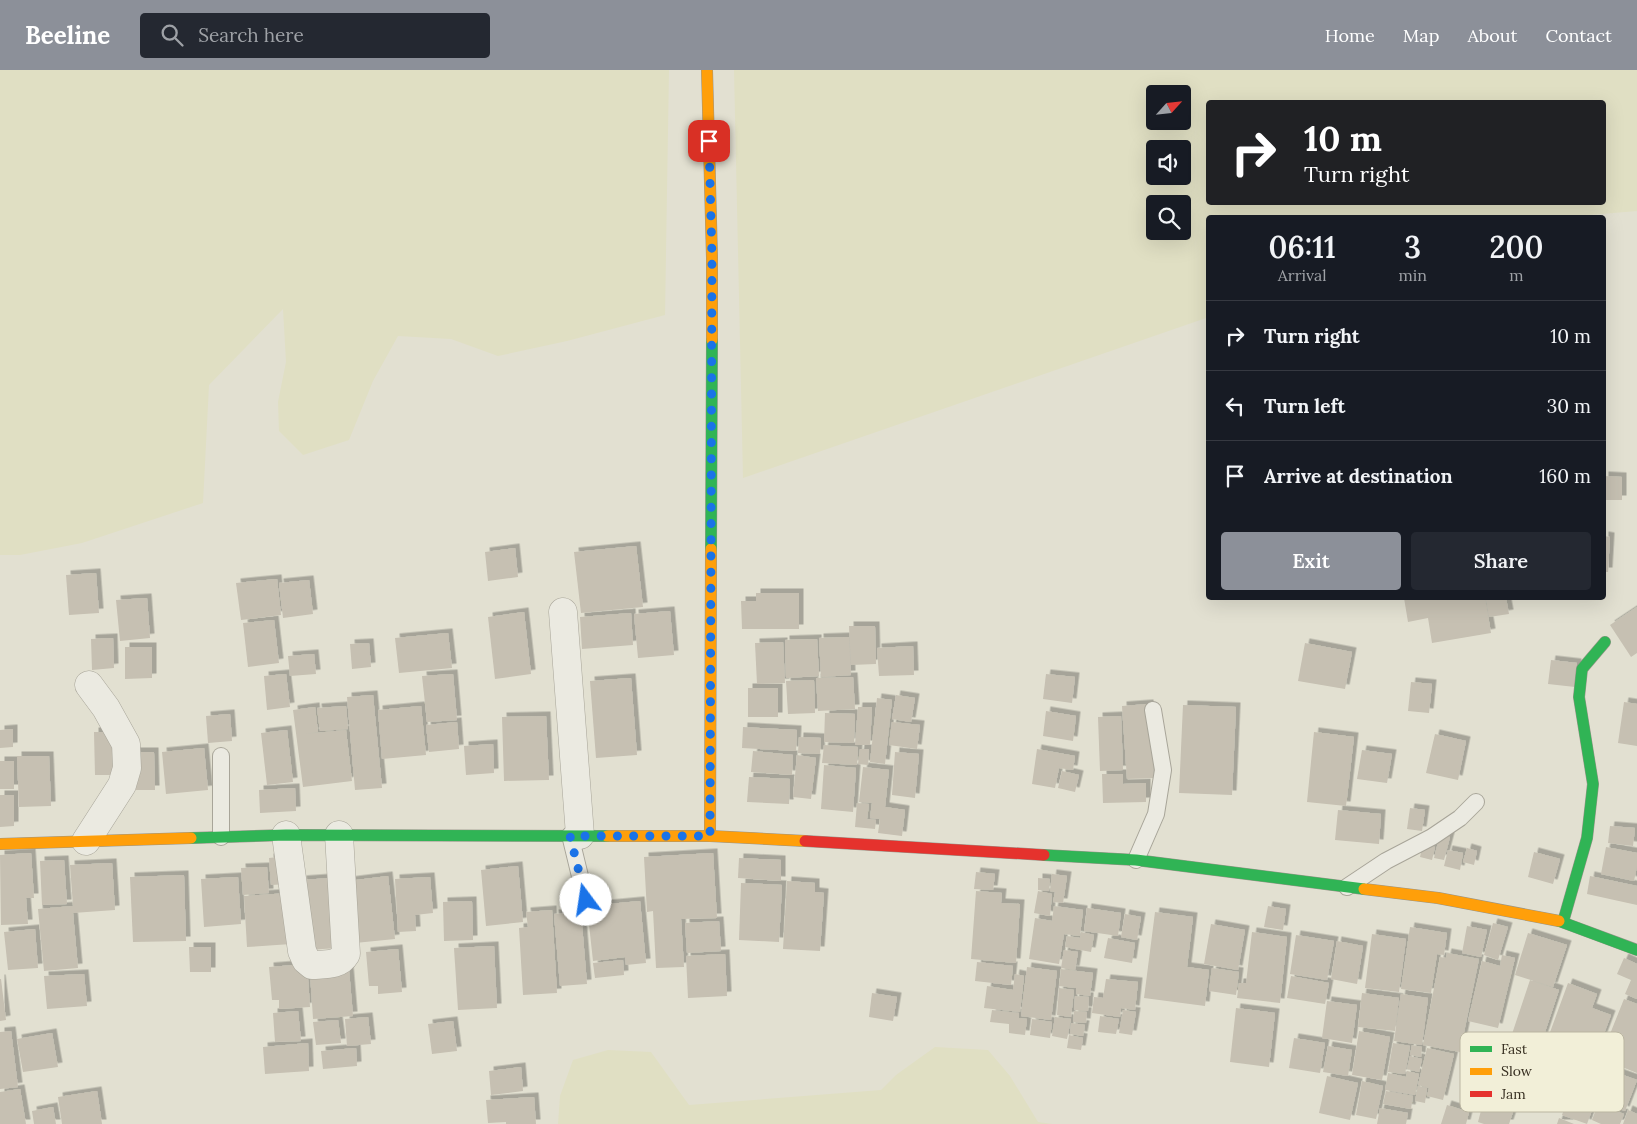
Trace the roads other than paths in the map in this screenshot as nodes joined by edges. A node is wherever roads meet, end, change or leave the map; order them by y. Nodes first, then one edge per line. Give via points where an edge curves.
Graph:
1 (707, 70) edge
2 (563, 612) dead end
3 (1605, 642) dead end
4 (89, 685) dead end
5 (1153, 710) dead end
6 (221, 756) dead end
7 (1476, 802) dead end
8 (286, 835) junction
9 (338, 835) junction
10 (575, 835) junction
11 (710, 836) junction
12 (221, 837) junction
13 (86, 841) junction
14 (0, 844) edge
15 (1136, 860) junction
16 (1348, 887) junction
17 (586, 900) dead end
18 (1563, 922) junction
19 (1637, 950) edge

1 - 11 street via 712,258
2 - 10 street
3 - 18 street via 1582,669 1579,697 1593,784 1587,838
4 - 13 street via 126,744 127,768 122,785
5 - 15 lane via 1163,770 1156,814
6 - 12 lane
7 - 16 lane via 1432,838
8 - 9 street
8 - 9 street via 302,951 312,965 338,963 346,954
8 - 12 street
9 - 10 street
10 - 11 street
10 - 17 lane
11 - 15 street
12 - 13 street
13 - 14 street
15 - 16 street
16 - 18 street via 1438,898
18 - 19 street

